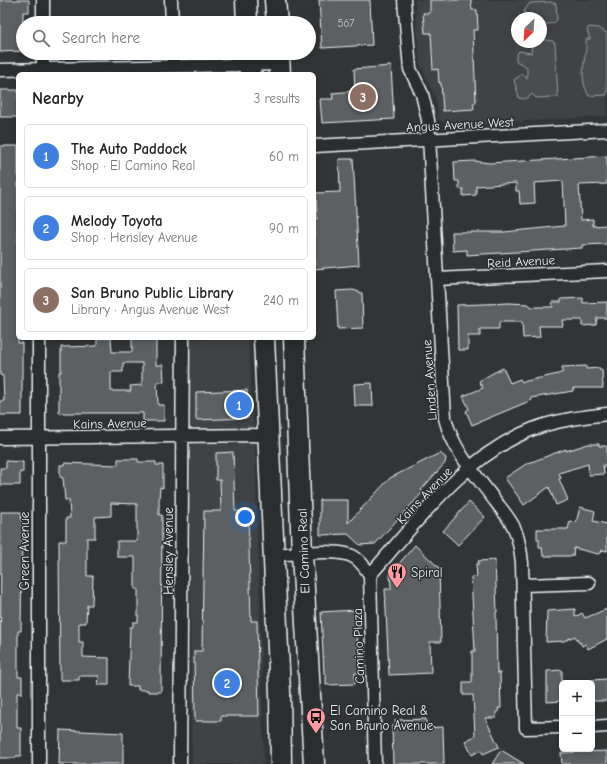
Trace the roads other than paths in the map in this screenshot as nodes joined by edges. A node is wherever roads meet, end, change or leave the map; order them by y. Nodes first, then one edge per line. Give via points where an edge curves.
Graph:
1 (43, 0) edge
2 (170, 0) edge
3 (246, 0) edge
4 (275, 0) edge
5 (404, 0) edge
6 (43, 16) edge
7 (171, 16) edge
8 (247, 16) edge
9 (276, 16) edge
10 (43, 60) edge
11 (249, 64) edge
12 (279, 64) edge
13 (180, 69) edge
14 (0, 70) edge
15 (43, 72) edge
16 (607, 130) edge
17 (429, 140) junction
18 (316, 146) edge
19 (607, 271) edge
20 (437, 279) junction
21 (39, 340) edge
22 (182, 340) edge
23 (264, 340) edge
24 (294, 340) edge
25 (607, 414) edge
26 (269, 435) junction
27 (182, 436) junction
28 (0, 438) edge
29 (38, 438) junction
30 (470, 468) junction
31 (302, 554) junction
32 (274, 555) junction
33 (370, 575) junction
34 (589, 583) dead end
35 (523, 585) junction
36 (607, 726) edge
37 (559, 727) edge
38 (595, 727) edge
39 (39, 764) edge
40 (180, 764) edge
41 (280, 764) edge
42 (314, 764) edge
43 (375, 764) edge

1 - 6 street
2 - 7 street
3 - 8 main road
4 - 9 main road
5 - 17 street, Linden Avenue via 410,69 426,108
10 - 15 street
11 - 12 street
11 - 13 street
13 - 15 street
14 - 15 street
16 - 17 street, Angus Avenue West
17 - 18 street, Angus Avenue West
17 - 20 street, Linden Avenue
19 - 20 street, Reid Avenue
20 - 30 street, Linden Avenue via 445,418 456,449
21 - 29 street, Green Avenue
22 - 27 street, Hensley Avenue
23 - 26 main road
24 - 31 main road, El Camino Real
25 - 30 street, Kains Avenue via 563,420 533,429 490,452
26 - 27 street, Kains Avenue
26 - 32 main road
27 - 29 street, Kains Avenue
27 - 40 street, Hensley Avenue
28 - 29 street, Kains Avenue
29 - 39 street, Green Avenue
30 - 33 street, Kains Avenue via 437,500
30 - 35 street, Linden Avenue via 514,529 520,545
31 - 32 street
31 - 33 street via 343,553 355,557
31 - 42 main road, El Camino Real
32 - 41 main road via 280,693
33 - 43 street, Camino Plaza
34 - 35 street
35 - 37 street, Linden Avenue via 526,728
36 - 38 street

